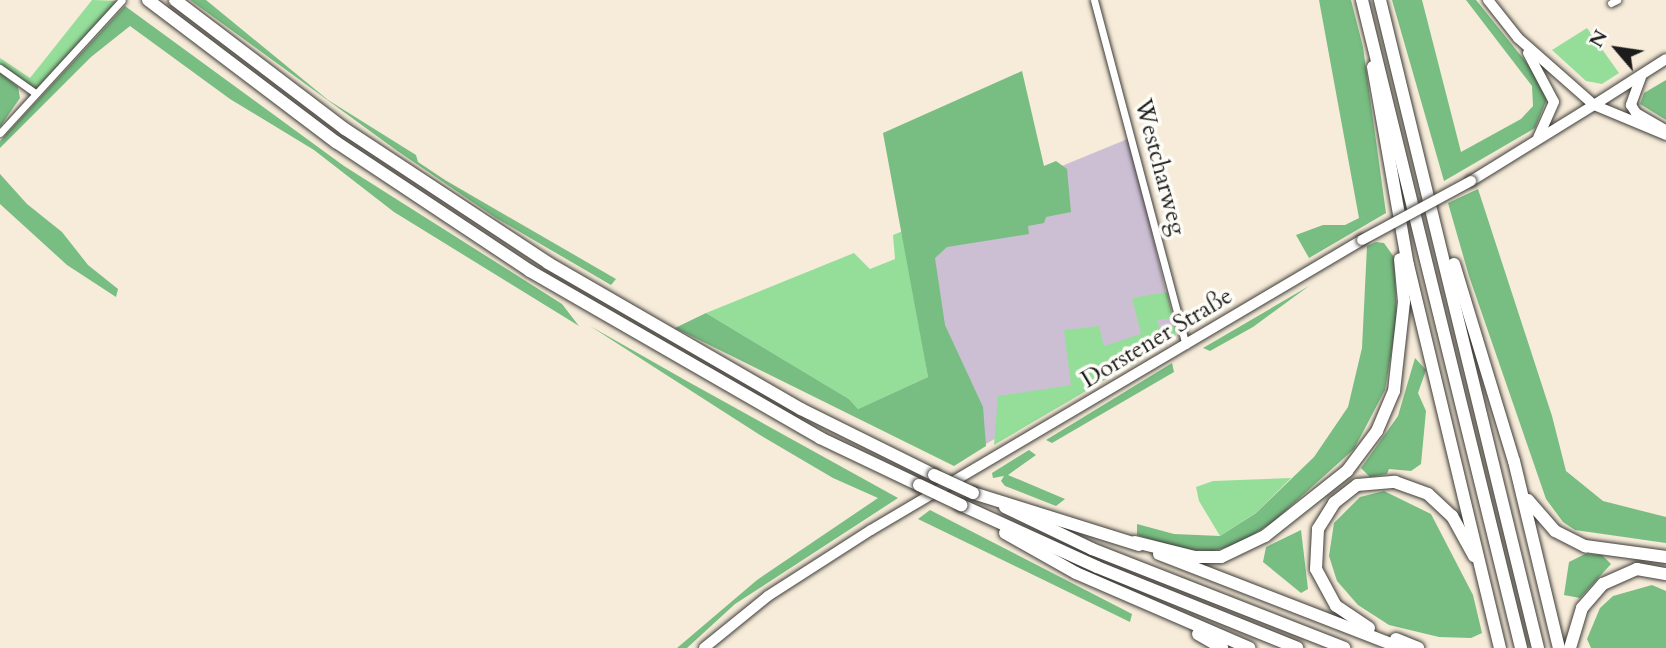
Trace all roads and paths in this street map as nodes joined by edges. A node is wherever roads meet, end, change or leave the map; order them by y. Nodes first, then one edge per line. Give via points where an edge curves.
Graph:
1 (122, 0) edge
2 (148, 0) edge
3 (175, 0) edge
4 (1094, 0) edge
5 (1362, 0) edge
6 (1380, 0) edge
7 (1488, 0) edge
8 (1370, 32) junction
9 (1518, 38) junction
10 (1666, 59) edge
11 (0, 68) edge
12 (1641, 77) junction
13 (35, 93) junction
14 (1594, 105) junction
15 (0, 133) edge
16 (1666, 133) edge
17 (1537, 140) junction
18 (1392, 180) junction
19 (1434, 215) junction
20 (1186, 345) junction
21 (1514, 461) junction
22 (973, 493) junction
23 (961, 505) junction
24 (1135, 542) junction
25 (1666, 557) edge
26 (1666, 574) edge
27 (1484, 577) junction
28 (1174, 618) junction
29 (704, 648) edge
30 (1222, 648) edge
31 (1249, 648) edge
32 (1297, 648) edge
33 (1344, 648) edge
34 (1401, 648) edge
35 (1418, 648) edge
36 (1500, 648) edge
37 (1521, 648) edge
38 (1538, 648) edge
39 (1559, 648) edge
40 (1570, 648) edge

1 - 13 street
2 - 23 highway, bridge via 336,142 530,271 820,438
3 - 22 highway, bridge via 345,128 548,263 801,409
4 - 20 street, Westcharweg
5 - 8 highway
6 - 19 highway
7 - 9 main road
8 - 18 highway via 1374,90
8 - 37 highway
9 - 14 main road
9 - 17 main road via 1552,93 1551,117
10 - 12 main road, Dorstener Straße
11 - 13 street
12 - 14 main road, Dorstener Straße
12 - 16 main road via 1631,105
13 - 15 street
14 - 16 main road
14 - 17 main road, Dorstener Straße
17 - 20 main road, Dorstener Straße, bridge
18 - 24 highway via 1403,286 1402,346 1390,402 1362,454 1328,487 1248,548 1221,557 1195,557
18 - 27 highway
19 - 21 highway via 1480,345
19 - 38 highway
20 - 29 main road, Dorstener Straße via 872,530 768,596
21 - 25 highway via 1529,502 1555,531 1585,546
21 - 39 highway
22 - 24 highway
22 - 33 highway via 1092,549
23 - 28 highway via 1044,556
23 - 32 highway via 1097,567
24 - 34 highway
26 - 40 highway via 1637,569 1603,584 1582,608
27 - 35 highway via 1452,516 1415,486 1378,481 1357,485 1334,503 1318,529 1314,551 1322,586 1356,623
27 - 36 highway
28 - 30 highway
28 - 31 highway

